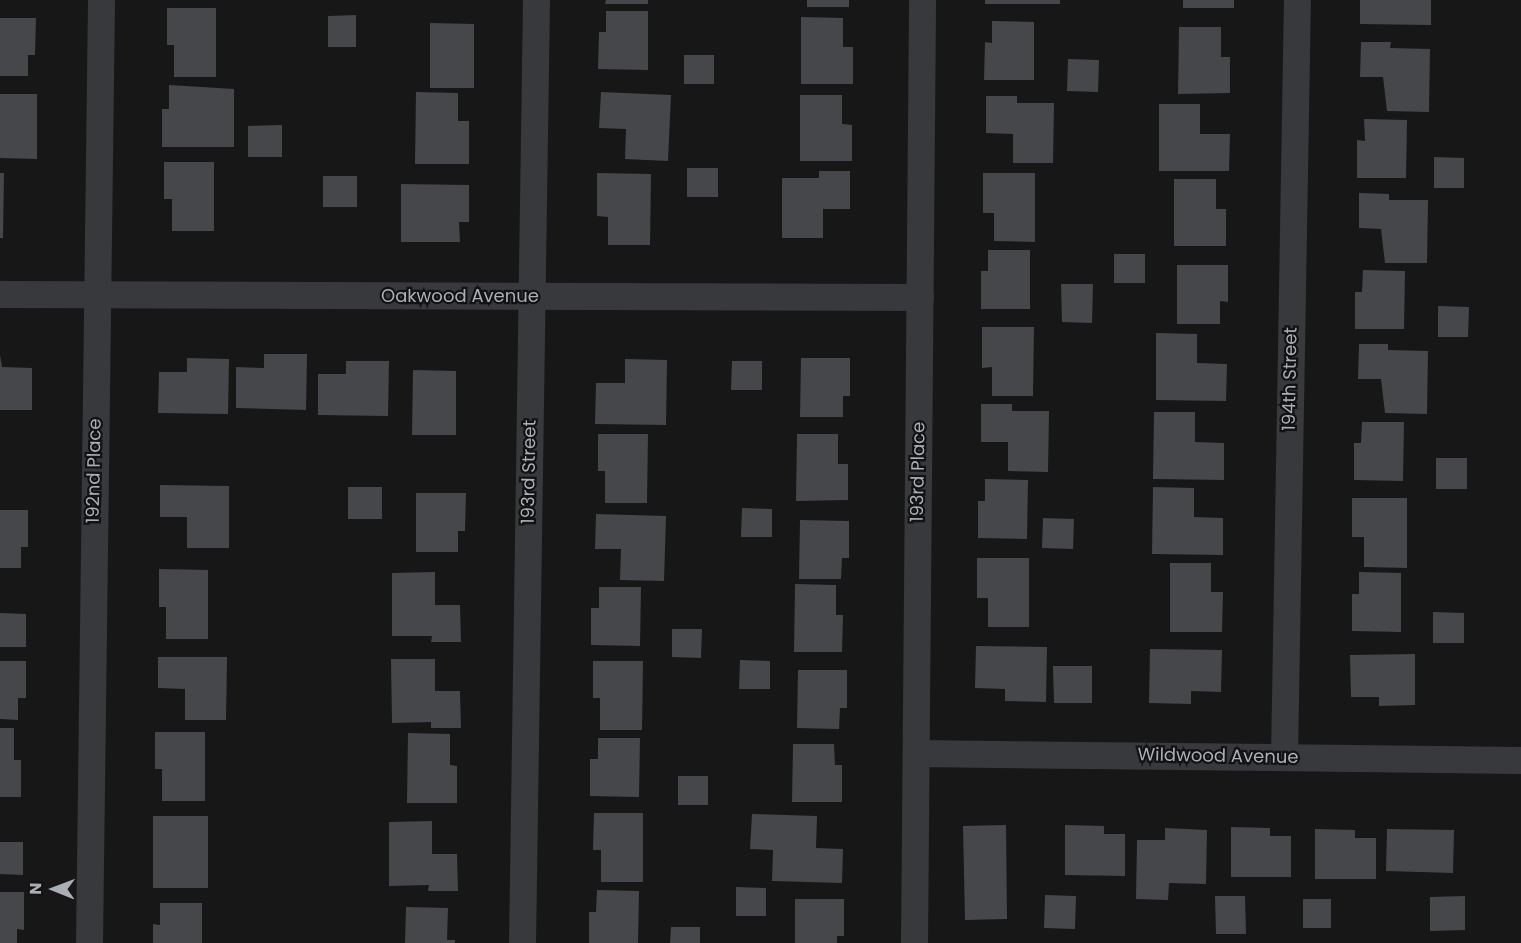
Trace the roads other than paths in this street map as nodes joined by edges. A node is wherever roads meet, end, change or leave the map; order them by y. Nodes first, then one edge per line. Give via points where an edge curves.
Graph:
1 (100, 0) edge
2 (536, 0) edge
3 (922, 0) edge
4 (1297, 0) edge
5 (0, 294) edge
6 (96, 295) junction
7 (532, 297) junction
8 (920, 297) junction
9 (916, 753) junction
10 (1284, 757) junction
11 (1521, 760) edge
12 (89, 943) edge
13 (522, 943) edge
14 (914, 943) edge

1 - 6 street, 192nd Place
2 - 7 street, 193rd Street
3 - 8 street, 193rd Place
4 - 10 street, 194th Street
5 - 6 street, Oakwood Avenue
6 - 7 street, Oakwood Avenue
6 - 12 street, 192nd Place
7 - 8 street, Oakwood Avenue
7 - 13 street, 193rd Street
8 - 9 street, 193rd Place
9 - 10 street, Wildwood Avenue
9 - 14 street, 193rd Place
10 - 11 street, Wildwood Avenue

